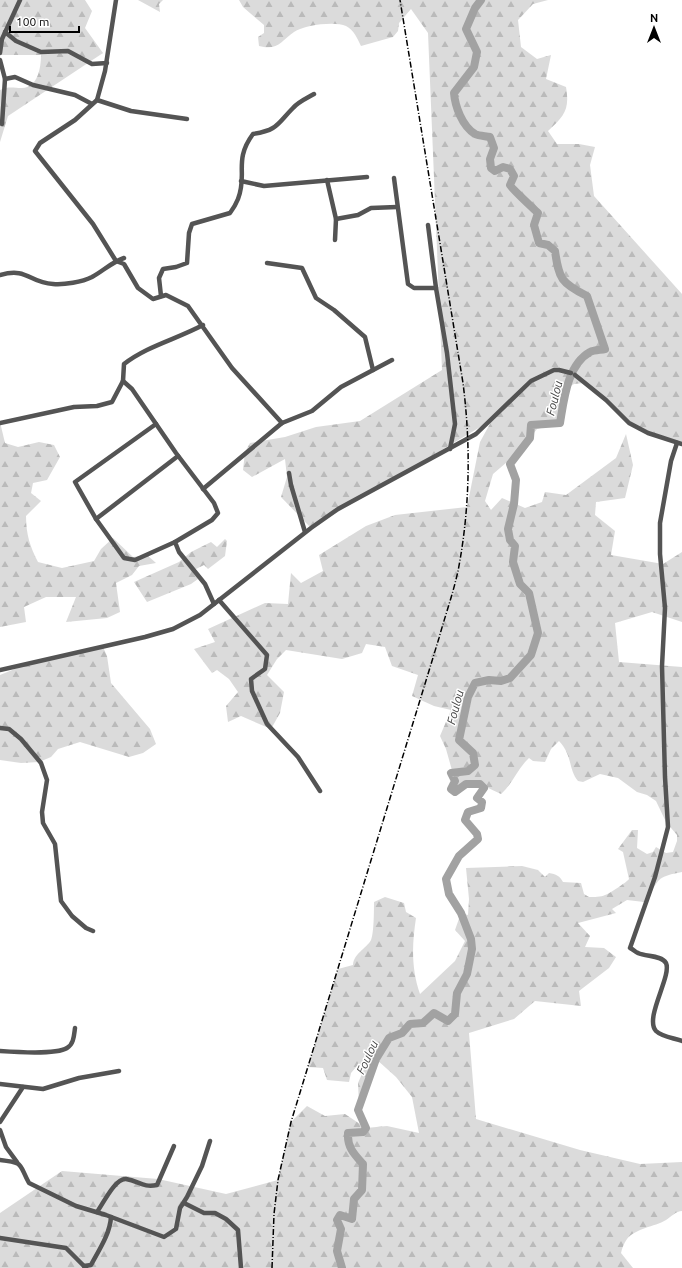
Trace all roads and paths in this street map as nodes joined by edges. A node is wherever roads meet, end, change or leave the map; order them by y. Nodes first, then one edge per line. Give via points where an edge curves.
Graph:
1 (20, 0) edge
2 (116, 0) edge
3 (5, 32) junction
4 (0, 53) edge
5 (0, 60) edge
6 (107, 63) junction
7 (5, 79) junction
8 (314, 94) dead end
9 (97, 100) junction
10 (92, 104) junction
11 (187, 119) dead end
12 (2, 124) dead end
13 (367, 177) dead end
14 (394, 178) dead end
15 (327, 180) junction
16 (241, 181) junction
17 (397, 207) junction
18 (336, 219) junction
19 (428, 225) dead end
20 (335, 240) dead end
21 (124, 258) dead end
22 (116, 261) junction
23 (267, 263) dead end
24 (0, 275) edge
25 (436, 288) junction
26 (161, 296) junction
27 (203, 325) junction
28 (392, 360) dead end
29 (373, 370) junction
30 (123, 380) junction
31 (0, 423) edge
32 (156, 424) junction
33 (282, 424) junction
34 (679, 443) edge
35 (450, 449) junction
36 (178, 456) junction
37 (290, 473) dead end
38 (203, 489) junction
39 (96, 519) junction
40 (305, 532) junction
41 (175, 542) junction
42 (219, 600) junction
43 (214, 604) junction
44 (0, 670) edge
45 (0, 728) edge
46 (320, 791) dead end
47 (93, 931) dead end
48 (75, 1028) dead end
49 (682, 1041) edge
50 (0, 1051) edge
51 (119, 1071) dead end
52 (0, 1084) edge
53 (23, 1087) junction
54 (0, 1122) edge
55 (0, 1130) edge
56 (210, 1141) dead end
57 (174, 1146) dead end
58 (0, 1160) edge
59 (17, 1162) junction
60 (184, 1203) junction
61 (97, 1212) junction
62 (111, 1217) junction
63 (0, 1238) edge
64 (85, 1267) edge
65 (241, 1268) edge

1 - 3 street
2 - 6 street
3 - 4 street
3 - 6 street via 16,41 41,52 68,52 92,64
5 - 7 street
6 - 9 street
7 - 10 street via 15,77 33,85 75,95
7 - 12 street
8 - 16 street via 294,106 280,124 266,132 253,134 244,146
9 - 10 street
9 - 11 street via 130,111
10 - 22 street via 75,120 40,143 35,151 93,224
13 - 15 street
14 - 17 street
15 - 16 street via 264,186
15 - 18 street
16 - 26 street via 238,199 230,213 192,224 188,233 187,263 163,269 159,278
17 - 18 street via 370,208 358,215
17 - 25 street via 408,284 414,288
18 - 20 street
19 - 25 street
21 - 22 street
22 - 24 street via 91,277 67,283 40,282 17,272
22 - 26 street via 124,264 138,288 153,299
23 - 29 street via 302,268 316,298 365,337
25 - 35 street via 455,424
26 - 27 street via 166,295 188,306
27 - 30 street via 136,354 124,364
27 - 33 street via 232,368
28 - 29 street
29 - 33 street via 340,387 312,411
30 - 31 street via 112,402 97,406 74,407
30 - 32 street
32 - 36 street
32 - 39 street via 75,482
33 - 38 street
34 - 35 street via 648,433 629,423 606,400 573,374 554,370 531,381 476,434
34 - 49 street via 671,461 660,523 665,608 662,666 668,826 655,877 630,948 638,953 662,959 666,964 667,970 653,1024 660,1034
35 - 40 street via 338,509
36 - 38 street
36 - 39 street
37 - 40 street
38 - 41 street via 218,513 212,520
39 - 41 street via 124,558 135,560
40 - 42 street
41 - 43 street via 186,563 205,584
42 - 43 street
42 - 46 street via 267,655 265,669 251,679 252,690 267,724 298,757
43 - 44 street via 200,616 174,629
45 - 47 street via 9,729 41,763 47,780 42,812 43,823 55,844 61,901 72,916
48 - 50 street via 73,1041 66,1048 40,1052
51 - 53 street via 79,1078 43,1089
52 - 53 street
53 - 54 street
55 - 59 street via 6,1148
56 - 60 street via 202,1166
57 - 61 street via 157,1185 149,1187 125,1179 118,1182
58 - 59 street
59 - 61 street via 29,1183 76,1206
60 - 62 street via 180,1208 176,1229 164,1237
60 - 65 street via 204,1212 215,1212 238,1230
61 - 62 street
62 - 64 street via 111,1227 99,1251 91,1265
63 - 64 street via 66,1248

